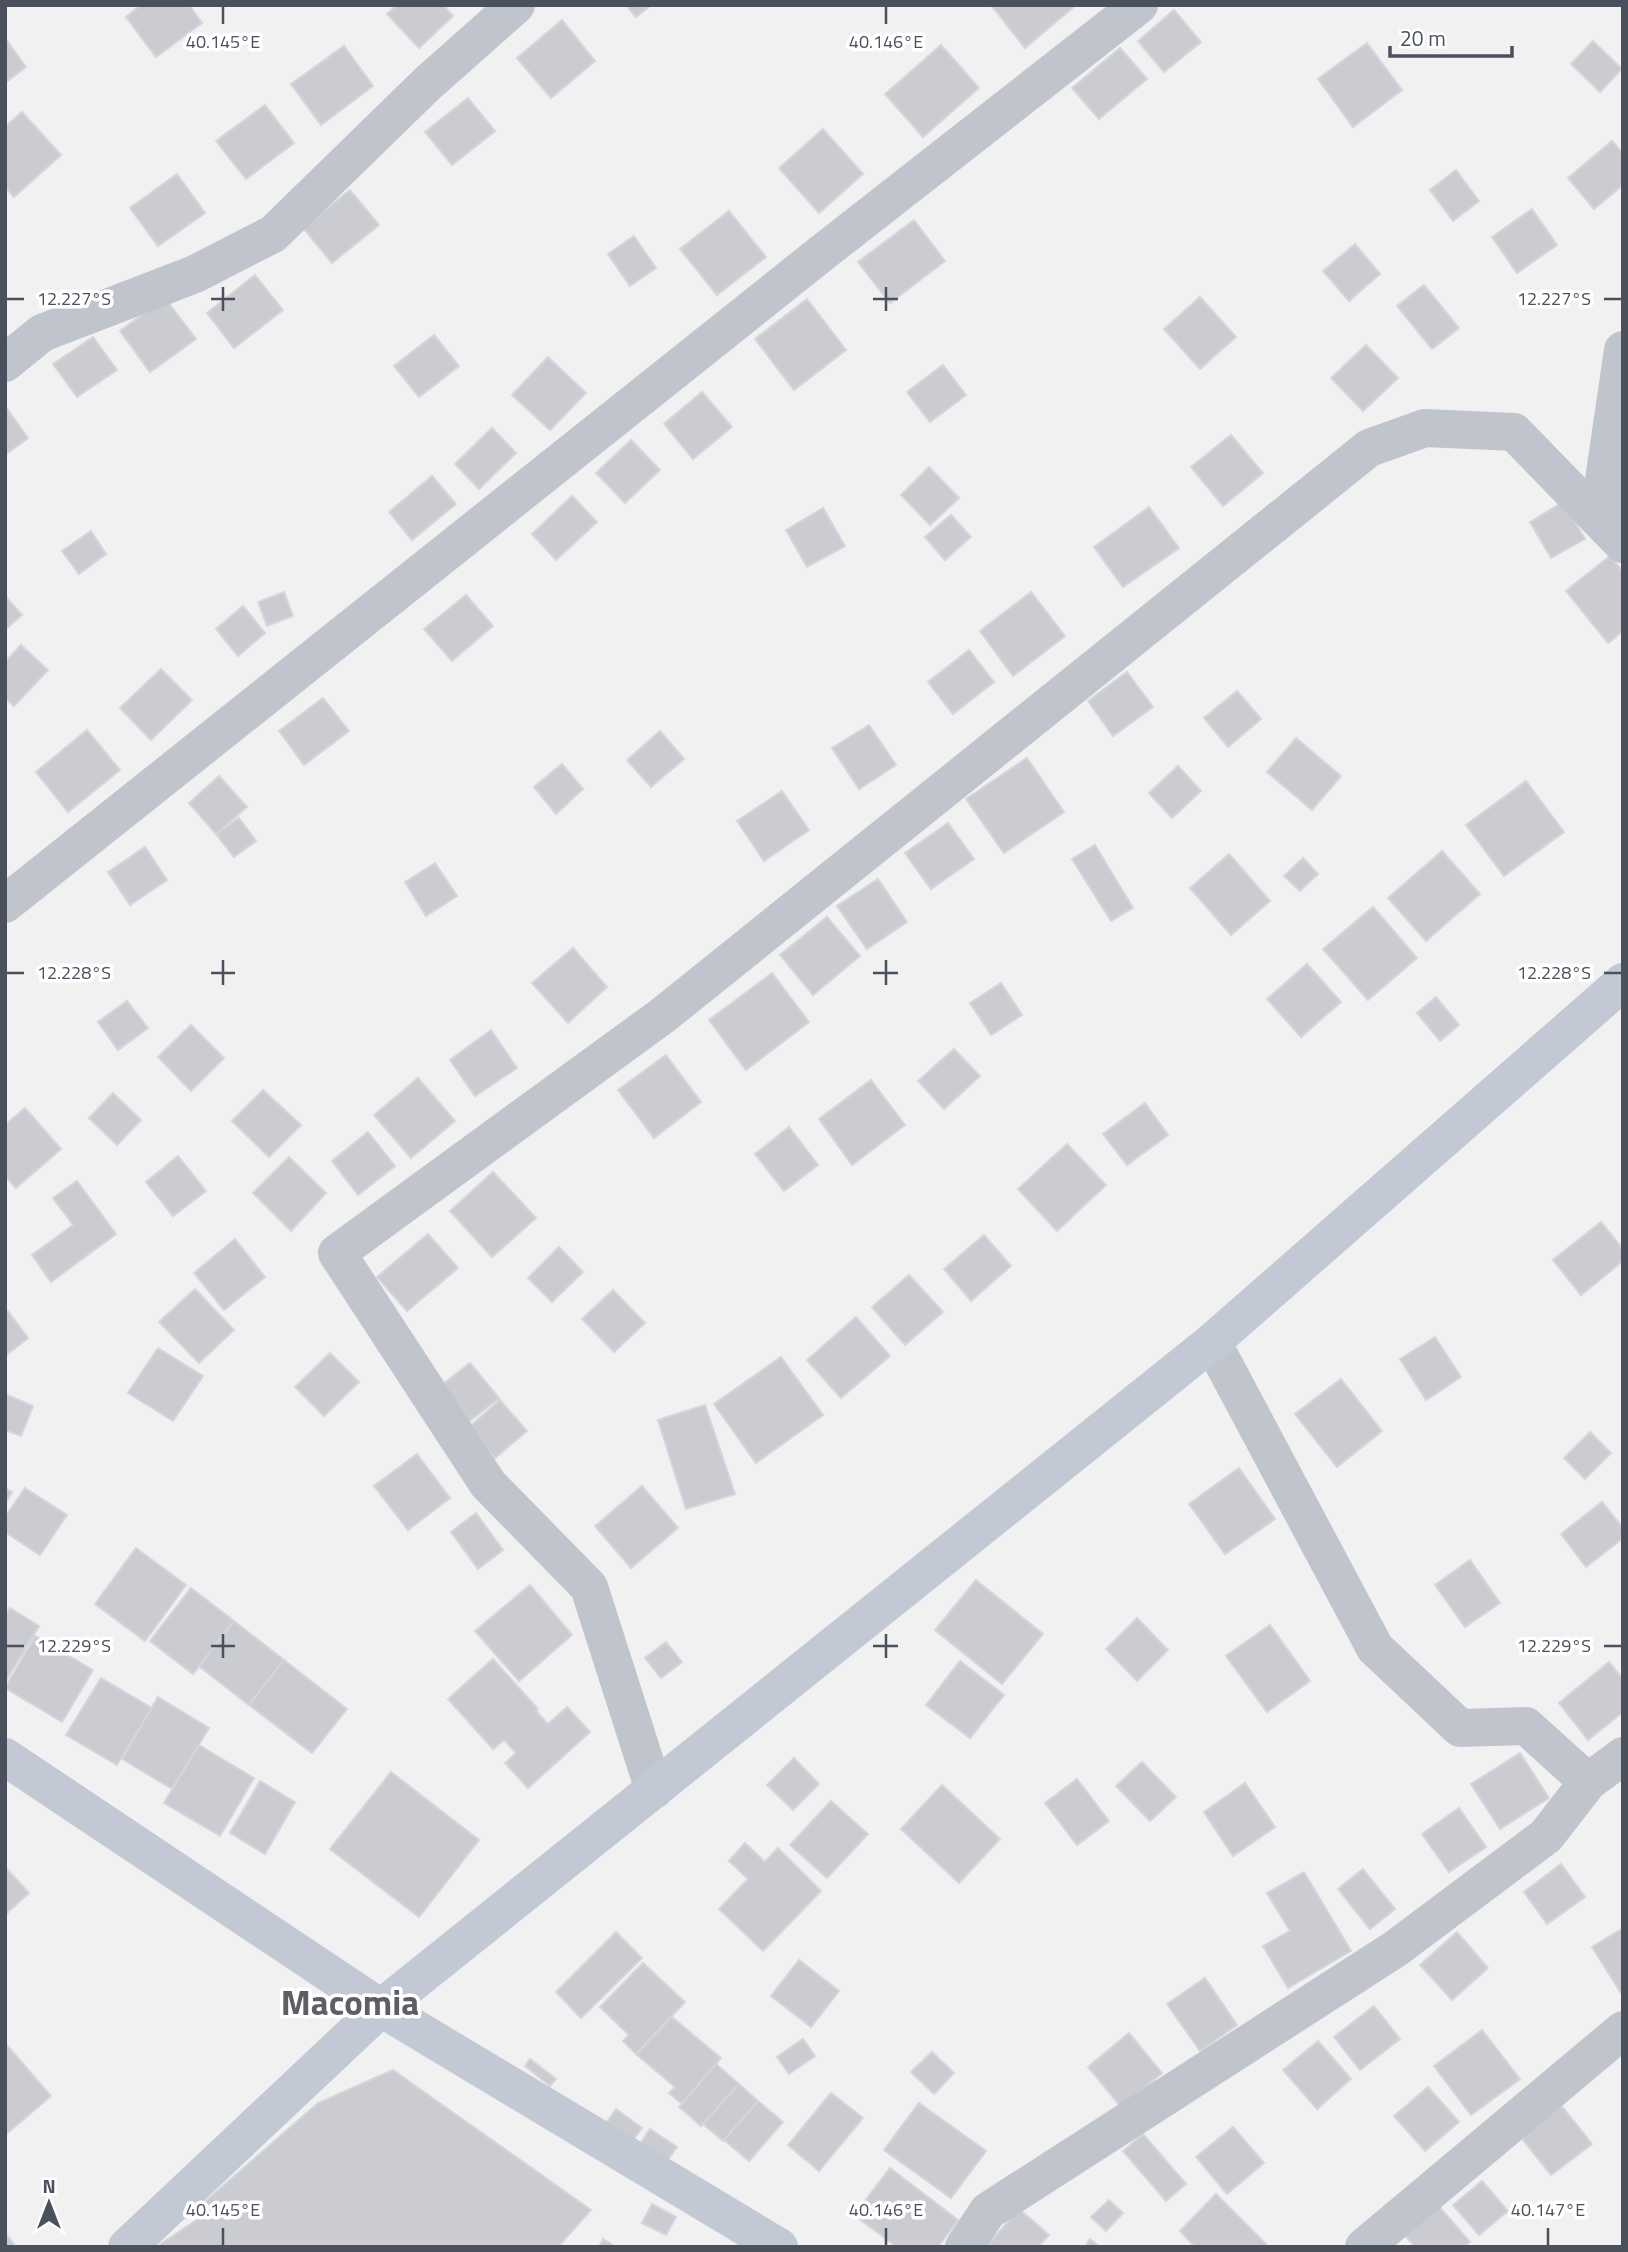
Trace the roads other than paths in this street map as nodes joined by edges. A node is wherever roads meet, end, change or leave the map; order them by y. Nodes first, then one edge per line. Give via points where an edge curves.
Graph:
1 (516, 5) edge
2 (1139, 5) edge
3 (1623, 350) edge
4 (5, 363) edge
5 (1615, 536) edge
6 (5, 904) edge
7 (1623, 982) edge
8 (1212, 1342) junction
9 (1623, 1756) edge
10 (5, 1757) edge
11 (1588, 1782) junction
12 (654, 1790) junction
13 (382, 2008) junction
14 (1623, 2030) edge
15 (127, 2247) edge
16 (779, 2247) edge
17 (964, 2247) edge
18 (1364, 2247) edge

1 - 4 street via 428,83 273,234 195,274 42,333
2 - 6 street
3 - 5 street via 1604,480
5 - 12 street via 1514,432 1425,428 1369,448 662,1016 337,1253 488,1485 589,1587
7 - 8 street
8 - 11 street via 1375,1648 1460,1728 1526,1726
8 - 12 street
9 - 11 street
10 - 13 street
11 - 17 street via 1546,1836 1427,1924 988,2211
12 - 13 street
13 - 15 street
13 - 16 street
14 - 18 street

